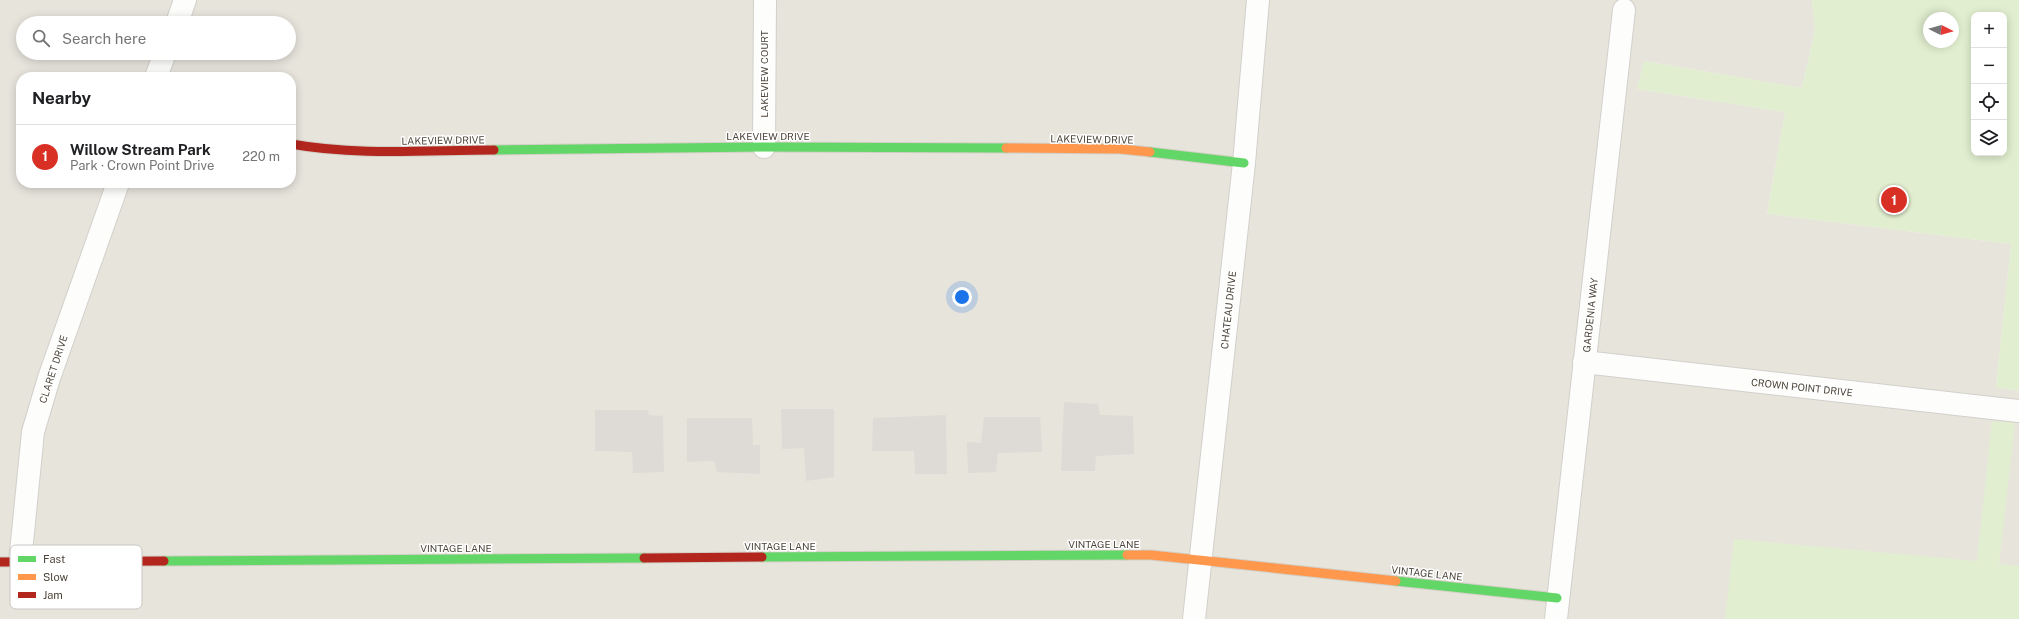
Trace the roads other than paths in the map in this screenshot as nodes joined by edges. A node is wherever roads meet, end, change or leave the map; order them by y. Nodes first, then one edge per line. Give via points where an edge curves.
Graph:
1 (186, 0) edge
2 (765, 0) edge
3 (1258, 0) edge
4 (1624, 10) dead end
5 (180, 16) edge
6 (162, 60) edge
7 (158, 72) edge
8 (296, 145) edge
9 (764, 147) junction
10 (1244, 163) junction
11 (116, 188) edge
12 (1584, 362) junction
13 (2019, 411) edge
14 (13, 545) edge
15 (1201, 560) junction
16 (142, 561) edge
17 (1556, 608) edge
18 (1194, 619) edge

1 - 5 street
2 - 9 street, LAKEVIEW COURT
3 - 10 street, CHATEAU DRIVE
4 - 12 street, GARDENIA WAY
6 - 7 street
8 - 9 street, LAKEVIEW DRIVE via 365,151
9 - 10 street, LAKEVIEW DRIVE via 1120,149
10 - 15 street, CHATEAU DRIVE
11 - 14 street, CLARET DRIVE via 49,378 33,432
12 - 13 street, CROWN POINT DRIVE
12 - 17 street, GARDENIA WAY
15 - 16 street, VINTAGE LANE via 1151,555
15 - 17 street, VINTAGE LANE
15 - 18 street, CHATEAU DRIVE

